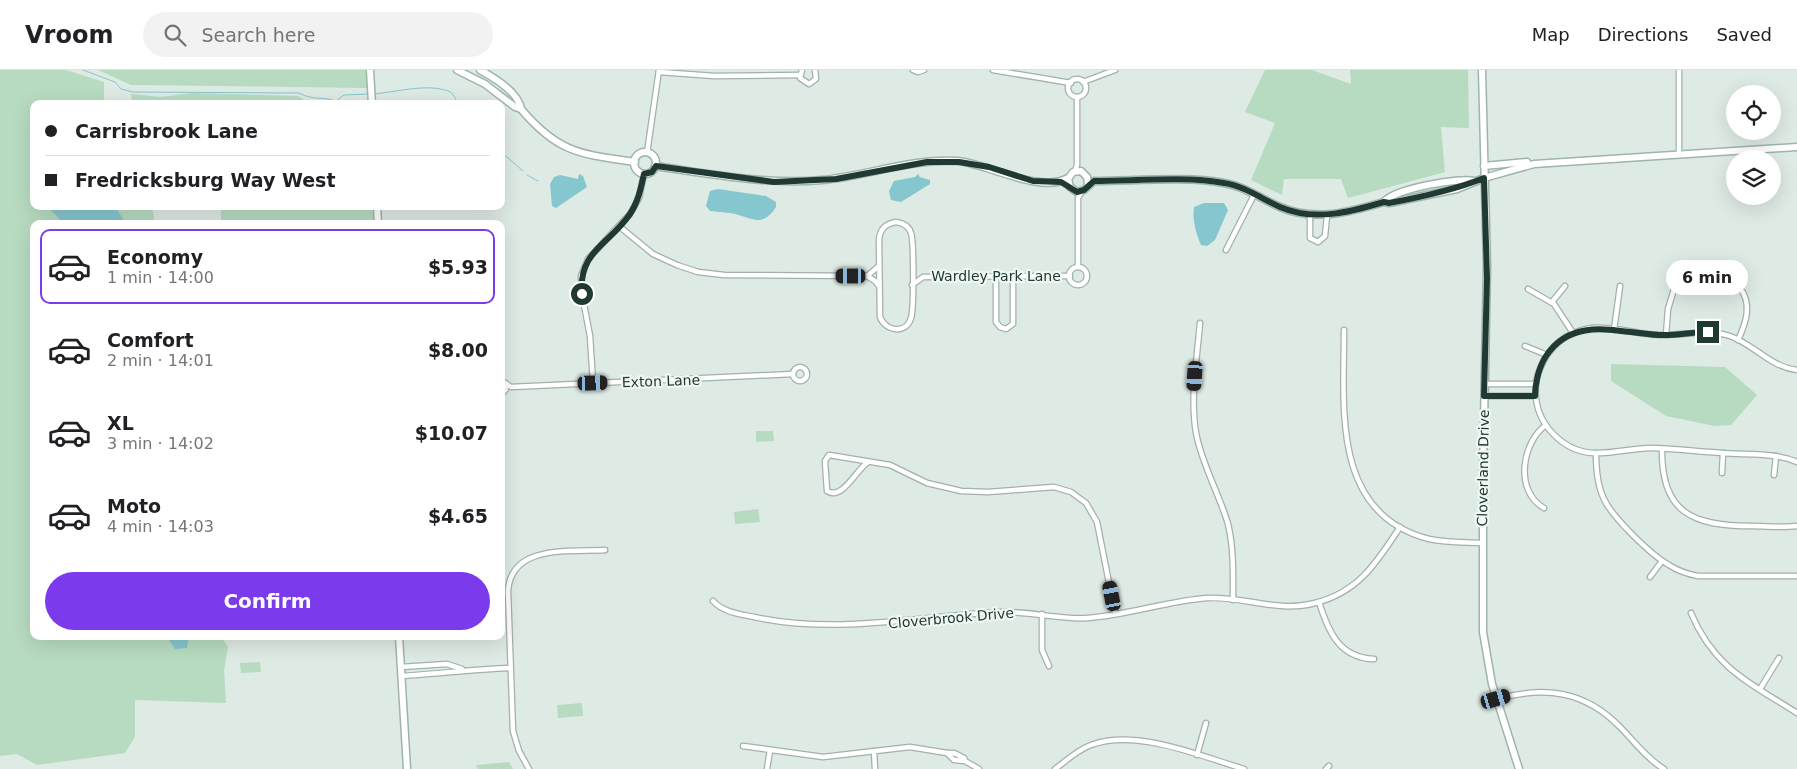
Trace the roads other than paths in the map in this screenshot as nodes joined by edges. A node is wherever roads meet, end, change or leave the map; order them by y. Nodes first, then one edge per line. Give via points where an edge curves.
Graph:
1 (370, 70) edge
2 (457, 70) edge
3 (480, 70) edge
4 (815, 70) edge
5 (913, 70) edge
6 (924, 70) edge
7 (993, 70) edge
8 (1115, 70) edge
9 (1482, 70) edge
10 (1679, 70) edge
11 (659, 71) edge
12 (801, 73) edge
13 (1084, 82) junction
14 (1071, 83) junction
15 (1077, 97) junction
16 (372, 100) edge
17 (521, 109) junction
18 (1797, 147) edge
19 (647, 153) junction
20 (1680, 155) junction
21 (635, 162) junction
22 (1541, 163) junction
23 (656, 166) junction
24 (1484, 166) junction
25 (1078, 169) junction
26 (644, 174) junction
27 (1484, 178) junction
28 (1066, 181) junction
29 (1091, 183) junction
30 (1074, 191) junction
31 (1082, 191) junction
32 (1254, 195) junction
33 (1078, 198) junction
34 (1310, 215) junction
35 (1327, 215) junction
36 (620, 227) junction
37 (1226, 250) dead end
38 (879, 266) junction
39 (912, 267) junction
40 (1078, 267) junction
41 (867, 276) junction
42 (1070, 276) junction
43 (923, 277) junction
44 (996, 277) junction
45 (1014, 277) junction
46 (912, 285) junction
47 (879, 286) junction
48 (1565, 286) dead end
49 (1620, 286) dead end
50 (1675, 286) dead end
51 (1738, 287) dead end
52 (1528, 289) dead end
53 (1552, 302) junction
54 (1200, 323) dead end
55 (1344, 330) dead end
56 (1614, 330) junction
57 (1573, 333) junction
58 (1666, 335) junction
59 (1738, 340) junction
60 (1525, 346) dead end
61 (1547, 355) junction
62 (1797, 370) edge
63 (793, 374) dead end
64 (505, 383) edge
65 (593, 383) junction
66 (1485, 384) junction
67 (1536, 384) junction
68 (1484, 396) junction
69 (1535, 396) junction
70 (1546, 425) junction
71 (1662, 449) junction
72 (1596, 453) junction
73 (1723, 453) junction
74 (1776, 456) junction
75 (1797, 462) edge
76 (867, 463) junction
77 (1722, 473) dead end
78 (1774, 475) dead end
79 (1544, 508) dead end
80 (1797, 526) edge
81 (1400, 527) junction
82 (1482, 543) junction
83 (605, 550) dead end
84 (1662, 561) junction
85 (1797, 576) edge
86 (1650, 577) dead end
87 (713, 600) dead end
88 (1233, 600) junction
89 (1319, 602) junction
90 (1116, 613) junction
91 (1042, 614) junction
92 (1691, 614) dead end
93 (399, 640) edge
94 (1779, 658) dead end
95 (1374, 659) dead end
96 (1050, 666) dead end
97 (401, 667) junction
98 (510, 668) junction
99 (464, 670) junction
100 (402, 676) junction
101 (1760, 689) junction
102 (1496, 699) junction
103 (1797, 712) edge
104 (1206, 723) dead end
105 (743, 746) dead end
106 (770, 750) junction
107 (874, 751) junction
108 (1197, 755) junction
109 (407, 769) edge
110 (529, 769) edge
111 (767, 769) edge
112 (875, 769) edge
113 (979, 769) edge
114 (1055, 769) edge
115 (1244, 769) edge
116 (1519, 769) edge
117 (1664, 769) edge

1 - 16 street
2 - 17 street via 480,81
3 - 17 street via 512,94
4 - 12 street via 817,77 812,83 803,82
5 - 6 street
7 - 14 street
8 - 13 street
9 - 24 street, Cloverland Drive
10 - 20 street
11 - 12 street via 714,76
11 - 19 street
13 - 14 street via 1077,80
13 - 15 street via 1085,92
14 - 15 street via 1070,92
15 - 25 street
17 - 21 street via 545,135 563,147 583,154
18 - 20 street
19 - 21 street via 640,154
19 - 23 street via 653,156
20 - 22 street
21 - 26 street via 636,170
22 - 24 street
22 - 27 street
23 - 26 street via 652,172
23 - 28 street via 774,182 836,179 927,162 959,162 989,167 1033,181
24 - 27 street, Cloverland Drive
25 - 28 street
25 - 29 street
26 - 36 street via 635,206
27 - 35 street via 1431,195
27 - 66 street, Cloverland Drive via 1487,266
28 - 30 street
29 - 31 street
29 - 32 street via 1208,181 1232,185
30 - 31 street
30 - 33 street, Wardley Park Lane
31 - 33 street, Wardley Park Lane
32 - 34 street via 1281,208
32 - 37 street
33 - 40 street, Wardley Park Lane
34 - 35 street
34 - 35 street via 1309,235 1316,242 1324,238
36 - 41 street via 653,254 698,272
36 - 65 street via 588,259 582,276
38 - 39 street, Wardley Park Lane via 880,234 885,226 896,222 911,232
38 - 41 street
38 - 47 street, Wardley Park Lane
39 - 43 street, Wardley Park Lane
39 - 46 street, Wardley Park Lane
40 - 42 street via 1071,271
40 - 42 street via 1086,272 1084,282 1074,283
41 - 47 street
42 - 45 street, Wardley Park Lane
43 - 44 street, Wardley Park Lane
43 - 46 street, Wardley Park Lane
44 - 45 street, Wardley Park Lane
44 - 45 street via 996,322 1006,328 1013,324
46 - 47 street, Wardley Park Lane via 911,318 906,326 896,330 880,319
48 - 53 street
49 - 56 street
50 - 58 street via 1668,309
51 - 59 street via 1746,298 1747,312
52 - 53 street
53 - 57 street
54 - 88 street via 1195,422 1200,451 1229,530
55 - 81 street via 1346,431 1351,468 1367,498
56 - 57 street via 1591,328
56 - 58 street
57 - 61 street
58 - 59 street via 1712,332
59 - 62 street via 1774,363
60 - 61 street
61 - 67 street
63 - 65 street, Exton Lane
64 - 65 street, Exton Lane via 511,387
66 - 67 street
66 - 68 street, Cloverland Drive
67 - 69 street
68 - 69 street
68 - 82 street, Cloverland Drive
69 - 70 street
70 - 72 street via 1567,445
70 - 79 street via 1530,444 1525,469 1532,498
71 - 72 street
71 - 73 street
71 - 80 street via 1662,472 1669,492 1682,510 1696,519 1724,526
72 - 84 street via 1598,483 1608,506
73 - 74 street
73 - 77 street
74 - 75 street
74 - 78 street
76 - 76 street via 828,455 825,461 827,491 835,493 844,488
76 - 90 street via 890,465 927,483 951,490 988,492 1057,487 1079,496 1089,506 1098,524
81 - 82 street via 1438,540
81 - 89 street, Cloverbrook Drive via 1366,575 1337,595
82 - 102 street, Cloverland Drive via 1484,632 1487,663
83 - 98 street via 537,554 515,569 510,576 508,591
84 - 85 street via 1698,576
84 - 86 street
87 - 91 street, Cloverbrook Drive via 721,608 734,612 816,626 865,625 997,612
88 - 89 street, Cloverbrook Drive via 1284,607
88 - 90 street, Cloverbrook Drive via 1194,599
89 - 95 street via 1328,628 1342,646 1356,657
90 - 91 street, Cloverbrook Drive via 1083,618
91 - 96 street via 1042,650
92 - 101 street via 1714,654 1730,670
93 - 97 street
94 - 101 street
97 - 99 street via 446,664
97 - 100 street
98 - 99 street
98 - 110 street via 513,731
99 - 100 street
100 - 109 street
101 - 103 street
102 - 116 street, Cloverland Drive
102 - 117 street via 1542,691 1579,698 1608,715 1651,760
104 - 108 street
105 - 106 street
106 - 107 street via 823,756
106 - 111 street
107 - 112 street
107 - 113 street via 919,747 956,754
108 - 114 street via 1150,743 1122,740 1090,746
108 - 115 street

